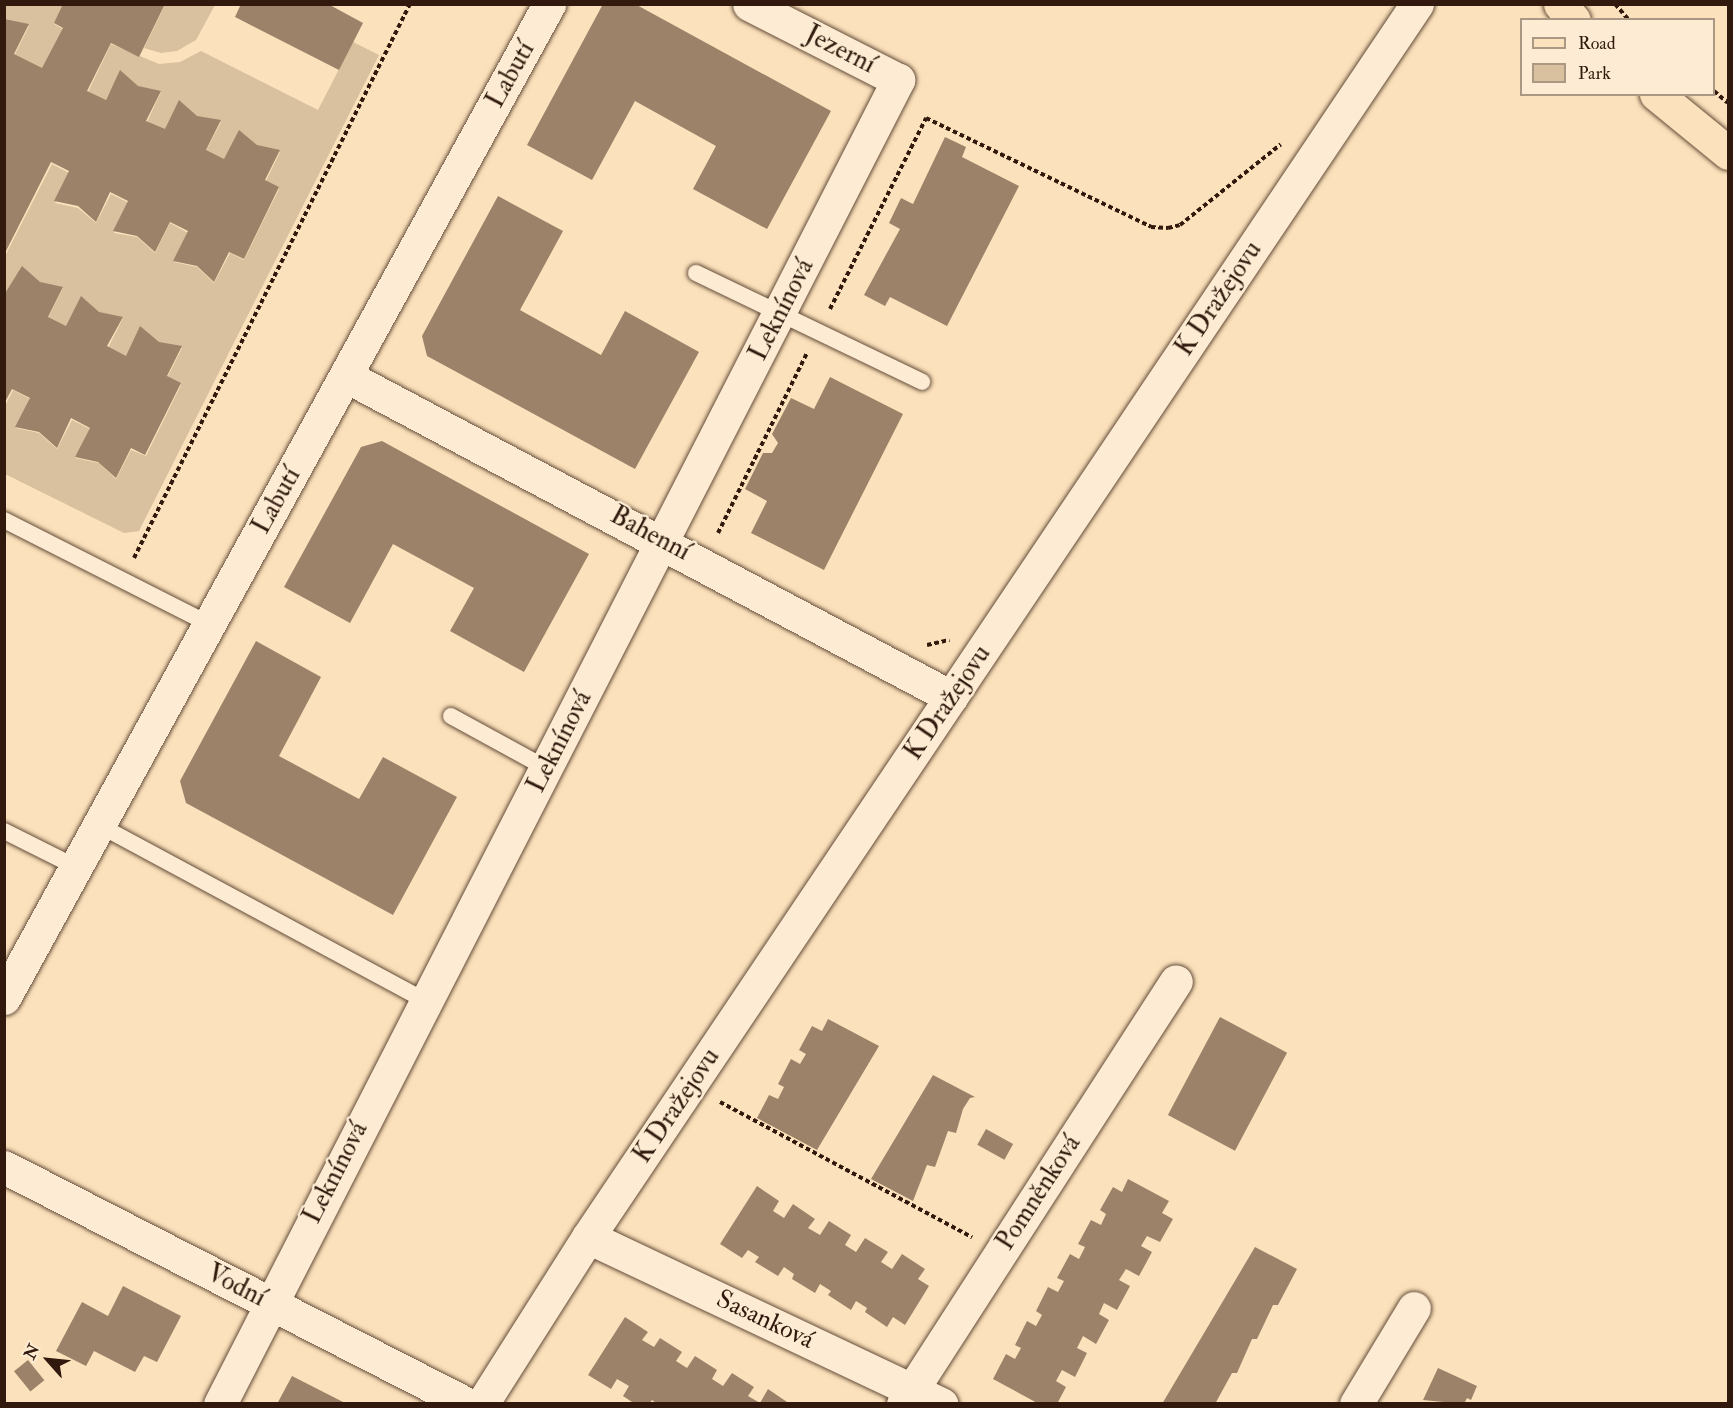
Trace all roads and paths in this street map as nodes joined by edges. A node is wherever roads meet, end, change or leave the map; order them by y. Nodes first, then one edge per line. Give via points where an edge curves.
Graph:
1 (410, 4) edge
2 (549, 4) edge
3 (749, 4) edge
4 (1417, 4) edge
5 (1560, 4) edge
6 (1615, 4) edge
7 (1572, 18) edge
8 (1627, 18) edge
9 (898, 80) joint
10 (1715, 93) edge
11 (1658, 96) edge
12 (1728, 103) edge
13 (1284, 141) dead end
14 (1728, 153) edge
15 (696, 273) dead end
16 (780, 313) junction
17 (824, 319) dead end
18 (808, 351) dead end
19 (346, 376) junction
20 (922, 382) dead end
21 (4, 520) edge
22 (724, 540) dead end
23 (664, 542) junction
24 (123, 580) junction
25 (209, 624) junction
26 (954, 639) dead end
27 (919, 643) dead end
28 (951, 697) junction
29 (451, 716) dead end
30 (546, 768) junction
31 (99, 825) junction
32 (4, 831) edge
33 (76, 867) junction
34 (1176, 981) dead end
35 (4, 998) edge
36 (426, 1001) junction
37 (690, 1087) junction
38 (4, 1167) edge
39 (588, 1237) junction
40 (1000, 1252) junction
41 (269, 1303) junction
42 (1414, 1308) dead end
43 (908, 1395) edge
44 (220, 1404) edge
45 (467, 1404) edge
46 (482, 1404) edge
47 (941, 1404) edge
48 (1356, 1404) edge

1 - 24 path
2 - 19 street, Labutí
3 - 9 street, Jezerní
4 - 28 street, K Dražejovu
5 - 7 main road
6 - 8 path
9 - 16 street, Leknínová
10 - 12 path
11 - 14 main road
13 - 17 path via 1187,219 1168,228 1151,227 926,117
15 - 16 lane
16 - 20 lane
16 - 23 street, Leknínová
18 - 22 path via 717,532
19 - 23 street, Bahenní
19 - 25 street, Labutí
21 - 24 lane
23 - 28 street, Bahenní
23 - 30 street, Leknínová
24 - 25 lane
25 - 31 street, Labutí
26 - 27 path via 929,646
28 - 37 street, K Dražejovu
29 - 30 lane
30 - 36 street, Leknínová
31 - 33 street, Labutí
31 - 36 lane
32 - 33 lane
33 - 35 street, Labutí
34 - 40 street, Pomněnková
36 - 41 street, Leknínová
37 - 39 street, K Dražejovu
37 - 40 path
38 - 41 street, Vodní
39 - 43 street, Sasanková
39 - 46 street, K Dražejovu
40 - 43 street, Pomněnková
41 - 44 street, Leknínová
41 - 45 street, Vodní
42 - 48 street
43 - 47 street, Sasanková

